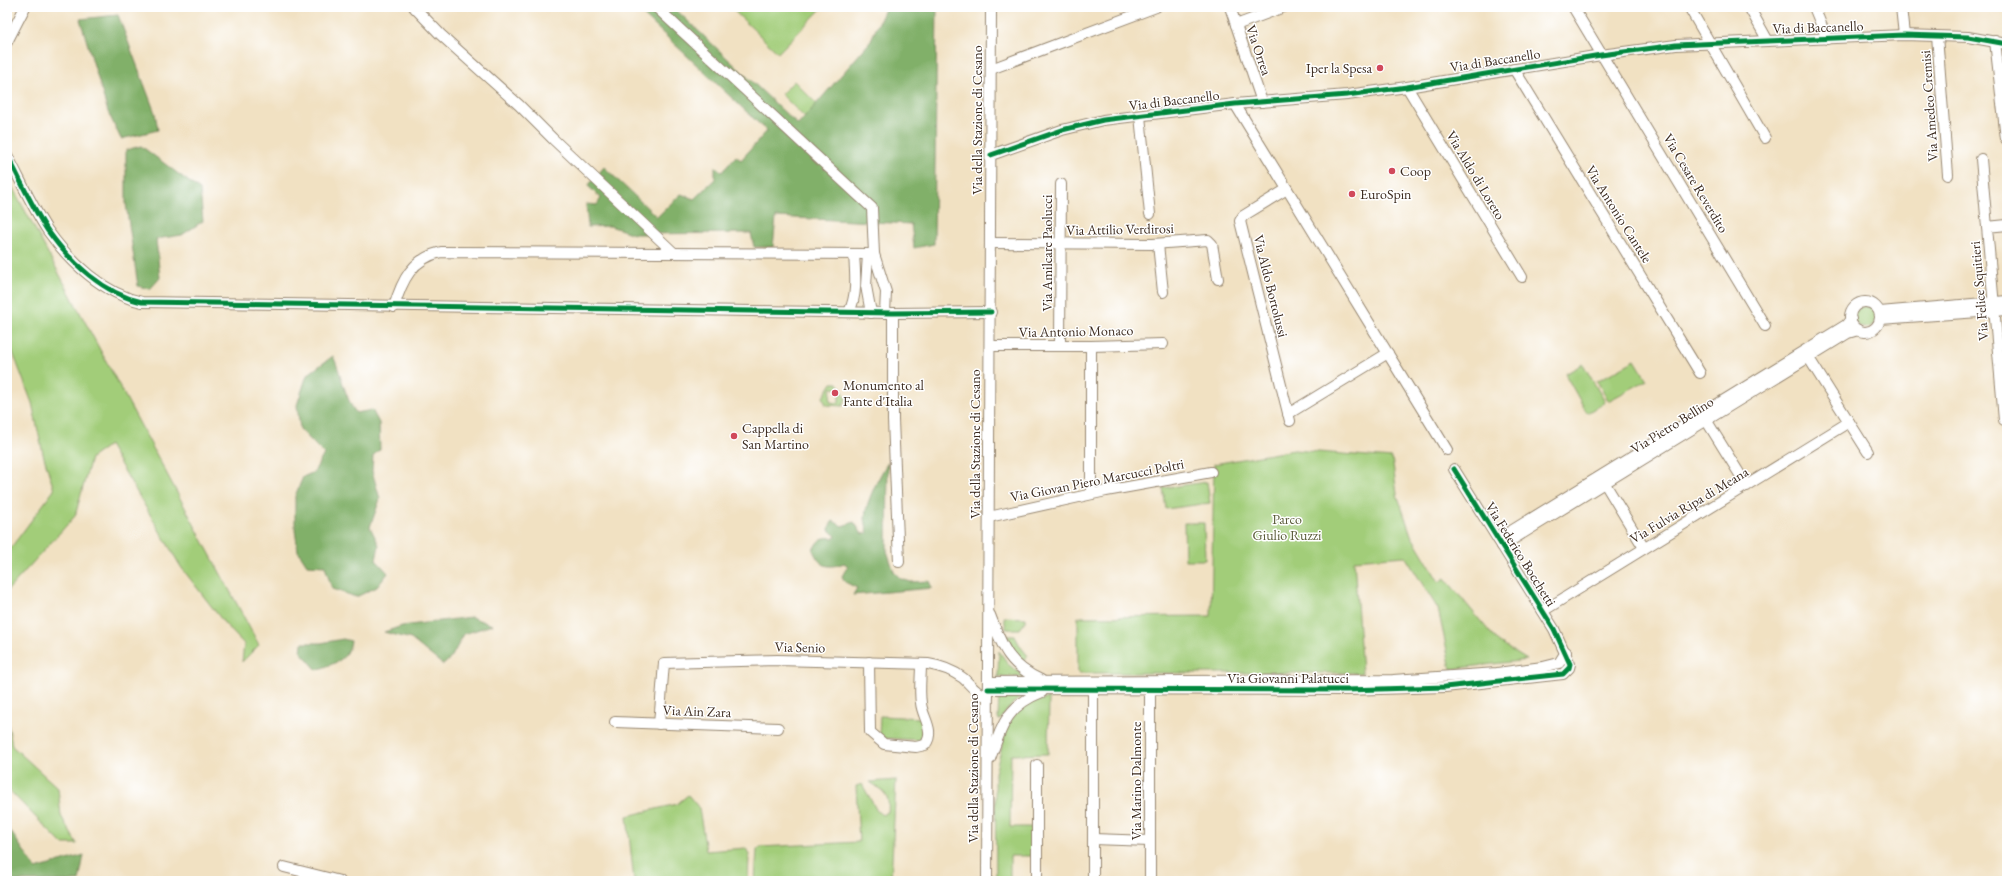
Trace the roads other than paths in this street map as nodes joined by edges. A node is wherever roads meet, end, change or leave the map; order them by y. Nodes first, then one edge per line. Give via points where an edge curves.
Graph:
1 (25, 7) edge
2 (414, 7) edge
3 (656, 7) edge
4 (991, 7) edge
5 (1156, 7) edge
6 (1230, 7) edge
7 (1284, 7) edge
8 (1573, 7) edge
9 (1689, 7) edge
10 (1749, 7) edge
11 (1814, 7) edge
12 (1901, 7) edge
13 (1236, 25) junction
14 (1904, 35) junction
15 (1937, 36) junction
16 (1827, 39) junction
17 (1768, 41) junction
18 (1995, 41) junction
19 (7, 42) edge
20 (1708, 43) junction
21 (2007, 44) edge
22 (1601, 55) junction
23 (991, 69) junction
24 (1514, 69) junction
25 (1407, 87) junction
26 (1262, 102) junction
27 (1235, 104) junction
28 (1140, 116) junction
29 (1765, 138) dead end
30 (2006, 139) dead end
31 (7, 155) edge
32 (991, 155) junction
33 (1981, 159) dead end
34 (1948, 175) dead end
35 (1061, 184) dead end
36 (1287, 189) junction
37 (1150, 214) dead end
38 (2007, 225) edge
39 (1987, 227) junction
40 (991, 243) junction
41 (1061, 244) junction
42 (1158, 244) junction
43 (674, 253) junction
44 (854, 254) junction
45 (871, 254) junction
46 (1522, 277) dead end
47 (1218, 279) dead end
48 (1163, 292) dead end
49 (2007, 301) edge
50 (394, 306) junction
51 (1994, 307) junction
52 (2007, 310) edge
53 (849, 312) junction
54 (991, 312) junction
55 (872, 313) junction
56 (889, 313) junction
57 (1880, 316) junction
58 (1851, 319) junction
59 (1765, 326) dead end
60 (1858, 330) junction
61 (1163, 344) dead end
62 (990, 346) junction
63 (1060, 346) junction
64 (1091, 346) junction
65 (1388, 353) junction
66 (1806, 354) junction
67 (1700, 373) dead end
68 (2004, 385) edge
69 (1704, 417) junction
70 (2004, 420) dead end
71 (1849, 422) junction
72 (1447, 450) dead end
73 (1868, 452) dead end
74 (1454, 470) dead end
75 (1211, 472) dead end
76 (1602, 479) junction
77 (1747, 486) junction
78 (1091, 494) junction
79 (989, 517) junction
80 (1500, 542) junction
81 (1644, 548) junction
82 (899, 562) dead end
83 (988, 610) junction
84 (1543, 610) junction
85 (1566, 652) joint
86 (868, 662) junction
87 (921, 664) junction
88 (1045, 685) junction
89 (1093, 685) junction
90 (1150, 685) junction
91 (988, 689) junction
92 (616, 722) dead end
93 (659, 724) junction
94 (778, 728) dead end
95 (1037, 765) dead end
96 (987, 768) junction
97 (1093, 839) junction
98 (1150, 841) junction
99 (284, 867) dead end
100 (340, 881) edge
101 (987, 881) edge
102 (1036, 881) edge
103 (1093, 881) edge
104 (1150, 881) edge

1 - 19 street
2 - 43 street
3 - 45 street via 872,208
4 - 23 street, Via della Stazione di Cesano
5 - 23 street
6 - 13 street, Via Orrea
7 - 13 street
8 - 22 street, Via Cesare Reverdito
9 - 20 street
10 - 17 street
11 - 16 street
12 - 14 street
13 - 26 street, Via Orrea
14 - 15 street, Via di Baccanello
14 - 16 street, Via di Baccanello
15 - 18 street, Via di Baccanello
15 - 34 street, Via Amedeo Cremisi
16 - 17 street, Via di Baccanello
17 - 20 street, Via di Baccanello
18 - 21 street, Via di Baccanello
18 - 30 street
20 - 22 street, Via di Baccanello
20 - 29 street
22 - 24 street, Via di Baccanello
22 - 59 street, Via Cesare Reverdito via 1667,160
23 - 32 street, Via della Stazione di Cesano
24 - 25 street, Via di Baccanello
24 - 67 street, Via Antonio Cantele
25 - 26 street, Via di Baccanello
25 - 46 street, Via Aldo di Loreto
26 - 27 street, Via di Baccanello
27 - 28 street, Via di Baccanello
27 - 36 street
28 - 32 street, Via di Baccanello via 1081,124
28 - 37 street
31 - 50 street via 53,237 89,274 124,297 150,303
32 - 40 street, Via della Stazione di Cesano
33 - 39 street, Via Felice Squitieri
35 - 41 street, Via Amilcare Paolucci
36 - 65 street
36 - 65 street, Via Aldo Bortolussi via 1243,216 1240,221 1289,417
38 - 39 street
39 - 51 street, Via Felice Squitieri
40 - 41 street, Via Attilio Verdirosi
40 - 54 street, Via della Stazione di Cesano
41 - 42 street, Via Attilio Verdirosi
41 - 63 street, Via Amilcare Paolucci
42 - 47 street, Via Attilio Verdirosi via 1210,241
42 - 48 street
43 - 44 street
43 - 50 street via 441,252 423,259 410,269 401,284
44 - 45 street
44 - 53 street via 855,291
45 - 55 street via 866,286
45 - 56 street via 886,292
49 - 51 street
50 - 53 street
51 - 52 street
51 - 57 street
51 - 68 street, Via Felice Squitieri
53 - 55 street
54 - 56 street
54 - 62 street, Via della Stazione di Cesano
55 - 56 street
56 - 82 street
57 - 58 street via 1872,303 1863,302 1852,311
57 - 60 street via 1873,330
58 - 60 street
58 - 66 street, Via Pietro Bellino via 1847,325
60 - 66 street, Via Pietro Bellino via 1851,331
61 - 64 street, Via Antonio Monaco
62 - 63 street, Via Antonio Monaco
62 - 79 street, Via della Stazione di Cesano
63 - 64 street, Via Antonio Monaco
64 - 78 street
65 - 72 street
66 - 69 street, Via Pietro Bellino
66 - 71 street
68 - 70 street, Via Felice Squitieri
69 - 76 street, Via Pietro Bellino
69 - 77 street
71 - 73 street
71 - 77 street, Via Fulvia Ripa di Meana
74 - 80 street, Via Federico Bocchetti
75 - 78 street, Via Giovan Piero Marcucci Poltri
76 - 80 street, Via Pietro Bellino
76 - 81 street
77 - 81 street, Via Fulvia Ripa di Meana
78 - 79 street, Via Giovan Piero Marcucci Poltri
79 - 83 street, Via della Stazione di Cesano
80 - 84 street, Via Federico Bocchetti
81 - 84 street, Via Fulvia Ripa di Meana
83 - 88 street via 1011,660
83 - 91 street, Via della Stazione di Cesano
84 - 85 street, Via Federico Bocchetti
85 - 90 street, Via Giovanni Palatucci via 1559,663 1497,672 1401,679
86 - 87 street, Via Senio
86 - 87 street via 870,732 884,744 916,747 925,745 929,731 921,704
86 - 93 street, Via Senio via 778,660 664,663
87 - 91 street, Via Senio via 946,668 962,677 979,693
88 - 89 street, Via Giovanni Palatucci
88 - 91 street, Via Giovanni Palatucci
88 - 96 street via 1010,712 1001,727
89 - 90 street, Via Giovanni Palatucci
89 - 97 street
90 - 98 street, Via Marino Dalmonte
91 - 96 street, Via della Stazione di Cesano
92 - 93 street, Via Ain Zara
93 - 94 street, Via Ain Zara
95 - 102 street
96 - 101 street, Via della Stazione di Cesano
97 - 98 street
97 - 103 street
98 - 104 street, Via Marino Dalmonte
99 - 100 street

